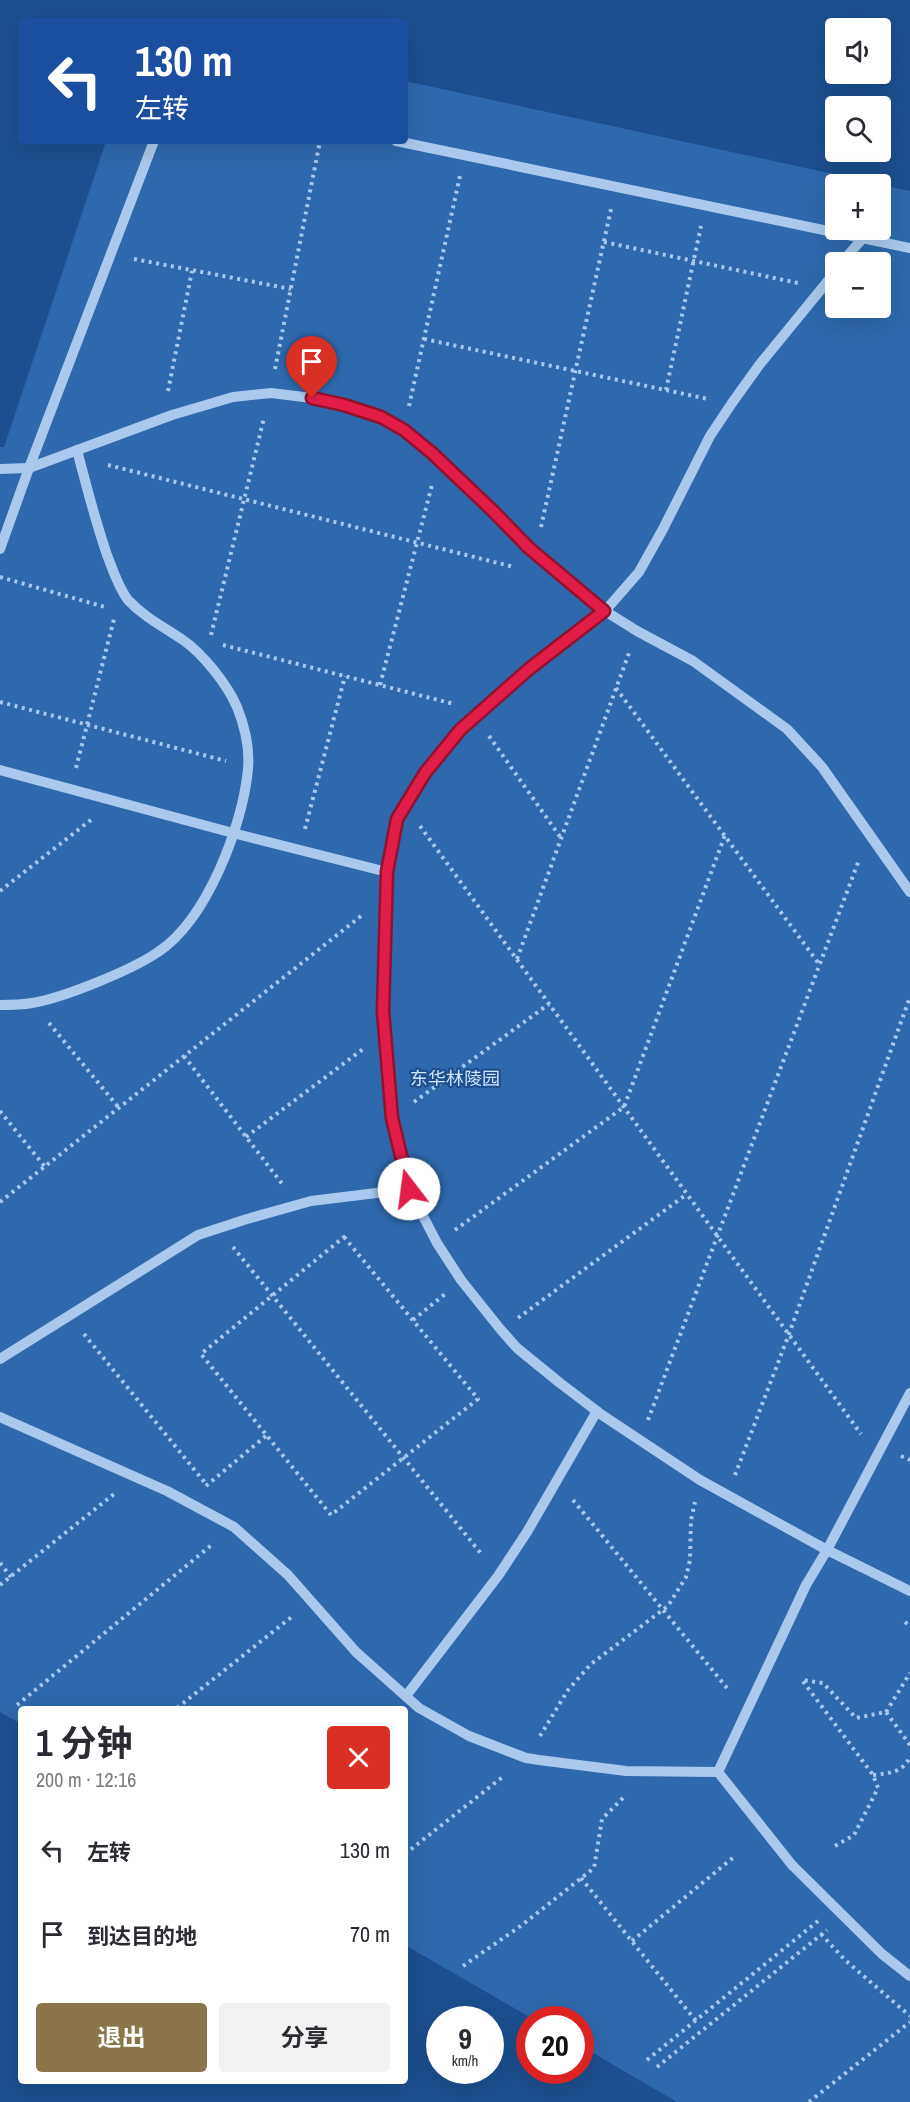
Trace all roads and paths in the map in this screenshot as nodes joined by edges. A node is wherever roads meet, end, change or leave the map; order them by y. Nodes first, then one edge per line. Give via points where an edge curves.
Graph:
1 (408, 143) edge
2 (153, 144) edge
3 (319, 144) edge
4 (464, 155) junction
5 (615, 187) junction
6 (705, 206) junction
7 (825, 230) edge
8 (860, 240) edge
9 (872, 240) edge
10 (604, 242) junction
11 (910, 248) edge
12 (850, 252) edge
13 (110, 254) junction
14 (693, 261) junction
15 (192, 271) junction
16 (798, 284) dead end
17 (825, 284) edge
18 (291, 289) junction
19 (424, 339) junction
20 (576, 371) junction
21 (666, 390) junction
22 (271, 393) junction
23 (732, 403) junction
24 (162, 418) junction
25 (404, 430) junction
26 (91, 445) junction
27 (77, 450) junction
28 (439, 459) junction
29 (29, 468) junction
30 (0, 469) edge
31 (244, 499) junction
32 (417, 543) junction
33 (0, 549) edge
34 (536, 554) junction
35 (553, 569) junction
36 (0, 577) edge
37 (122, 589) junction
38 (116, 610) junction
39 (604, 611) junction
40 (637, 631) junction
41 (209, 641) dead end
42 (220, 644) dead end
43 (345, 676) junction
44 (380, 685) junction
45 (616, 688) junction
46 (0, 702) edge
47 (478, 714) junction
48 (87, 725) junction
49 (248, 767) junction
50 (0, 770) edge
51 (71, 789) junction
52 (115, 801) junction
53 (405, 806) junction
54 (233, 833) junction
55 (868, 834) junction
56 (724, 835) junction
57 (561, 838) junction
58 (300, 850) junction
59 (387, 872) junction
60 (0, 891) edge
61 (910, 892) edge
62 (386, 896) junction
63 (516, 960) junction
64 (819, 964) junction
65 (910, 997) edge
66 (33, 1003) junction
67 (549, 1004) junction
68 (0, 1005) edge
69 (384, 1032) junction
70 (184, 1056) junction
71 (624, 1107) junction
72 (119, 1108) junction
73 (0, 1111) edge
74 (392, 1118) junction
75 (246, 1137) junction
76 (45, 1167) junction
77 (409, 1189) junction
78 (687, 1194) junction
79 (0, 1202) edge
80 (298, 1205) junction
81 (218, 1228) junction
82 (717, 1236) junction
83 (437, 1243) junction
84 (461, 1280) junction
85 (273, 1296) junction
86 (69, 1316) junction
87 (413, 1320) junction
88 (501, 1330) junction
89 (789, 1334) junction
90 (0, 1359) edge
91 (910, 1394) edge
92 (597, 1411) junction
93 (0, 1417) edge
94 (267, 1435) junction
95 (640, 1440) junction
96 (881, 1448) junction
97 (404, 1457) junction
98 (135, 1477) junction
99 (705, 1483) junction
100 (206, 1485) junction
101 (728, 1495) junction
102 (570, 1496) dead end
103 (187, 1502) junction
104 (234, 1527) junction
105 (827, 1550) junction
106 (0, 1563) edge
107 (498, 1576) junction
108 (11, 1577) junction
109 (0, 1585) edge
110 (910, 1591) edge
111 (311, 1601) junction
112 (663, 1610) junction
113 (905, 1622) dead end
114 (910, 1626) edge
115 (910, 1673) edge
116 (727, 1688) dead end
117 (406, 1696) junction
118 (17, 1705) dead end
119 (180, 1706) edge
120 (886, 1712) junction
121 (910, 1745) edge
122 (910, 1757) edge
123 (526, 1758) junction
124 (638, 1771) junction
125 (718, 1772) junction
126 (873, 1775) junction
127 (835, 1846) dead end
128 (408, 1852) edge
129 (735, 1856) dead end
130 (581, 1878) junction
131 (834, 1908) junction
132 (844, 1917) junction
133 (821, 1934) junction
134 (632, 1941) junction
135 (463, 1966) dead end
136 (910, 1977) edge
137 (910, 2016) edge
138 (696, 2021) junction
139 (910, 2022) edge
140 (647, 2060) dead end
141 (657, 2067) dead end
142 (809, 2102) edge

1 - 4 lane
2 - 13 lane
3 - 18 path
4 - 5 lane
4 - 19 path
5 - 6 lane
5 - 10 path
6 - 7 lane
6 - 14 path
8 - 12 lane
9 - 11 lane
10 - 14 path
10 - 20 path
13 - 15 path
13 - 29 lane
14 - 16 path
14 - 21 path
15 - 18 path
15 - 24 path
17 - 23 lane
18 - 22 path
19 - 20 path
19 - 25 path
20 - 21 path
20 - 34 path
21 - 23 path
22 - 24 lane via 233,397
22 - 25 lane via 344,405 381,417
22 - 31 path
23 - 39 lane via 639,572
24 - 26 lane
25 - 28 lane
26 - 27 lane
26 - 31 path via 101,463
27 - 29 lane
27 - 37 lane via 94,514
28 - 32 path
28 - 34 lane
29 - 30 lane
29 - 33 lane
31 - 32 path
31 - 41 path
32 - 35 path via 533,571
32 - 44 path
34 - 35 lane
35 - 39 lane
36 - 38 path
37 - 38 path
37 - 49 lane via 138,609 185,642 217,674 236,705 246,735
38 - 48 path
39 - 40 lane
39 - 47 lane
40 - 45 path
40 - 55 lane via 693,661 787,729 822,767
42 - 43 path
43 - 44 path
43 - 58 path
44 - 47 path
45 - 56 path
45 - 57 path
46 - 48 path
47 - 53 lane via 425,773
47 - 57 path
48 - 49 path
48 - 51 path
49 - 54 lane
50 - 51 lane
51 - 52 lane
52 - 54 lane
52 - 60 path
53 - 59 lane via 397,819
53 - 63 path
54 - 58 lane
54 - 66 lane via 198,911 158,952 101,980
55 - 61 lane
55 - 64 path
56 - 64 path
56 - 71 path
57 - 63 path
58 - 59 lane
59 - 62 lane
62 - 69 lane
62 - 70 path
63 - 67 path
64 - 82 path
65 - 89 path
66 - 68 lane
66 - 72 path
67 - 71 path
67 - 74 path
69 - 74 lane
69 - 75 path
70 - 72 path
70 - 75 path
71 - 78 path
71 - 83 path
72 - 76 path
73 - 76 path
74 - 77 lane
75 - 80 path
76 - 79 path
77 - 80 lane
77 - 83 lane
78 - 82 path
78 - 88 path
80 - 81 lane
81 - 85 path
81 - 86 lane via 198,1235
82 - 89 path
82 - 95 path
83 - 84 lane
84 - 87 path
84 - 88 lane
85 - 87 path via 344,1237
85 - 94 path via 201,1354
85 - 97 path
86 - 90 lane
86 - 100 path
87 - 97 path via 478,1399
88 - 92 lane
89 - 96 path via 860,1432
89 - 101 path
91 - 96 lane
92 - 95 lane
92 - 107 lane
93 - 98 lane
94 - 97 path via 331,1515
94 - 100 path
95 - 99 lane
96 - 105 lane
97 - 107 path
98 - 103 lane
98 - 108 path
99 - 101 lane
99 - 112 path via 691,1520 686,1577
100 - 103 path
101 - 105 lane
102 - 112 path
103 - 104 lane
104 - 111 lane
104 - 118 path
105 - 110 lane
105 - 125 lane
106 - 108 path
107 - 117 lane
108 - 109 path
111 - 117 lane via 356,1652
111 - 119 path
112 - 116 path
112 - 123 path via 591,1664 568,1690
113 - 114 path
115 - 120 path
117 - 123 lane via 419,1708 469,1736
120 - 121 path
120 - 126 path via 856,1718 823,1683 802,1680
122 - 126 path via 895,1773
123 - 124 lane
123 - 128 path
124 - 125 lane
124 - 130 path via 634,1787 602,1819 594,1868
125 - 131 lane via 792,1865
126 - 127 path via 878,1788 869,1808 854,1835
129 - 134 path
130 - 134 path
130 - 135 path
131 - 132 lane
131 - 138 path
132 - 133 path
132 - 136 lane
133 - 137 path via 844,1960
133 - 141 path
134 - 138 path
138 - 140 path
139 - 142 path

